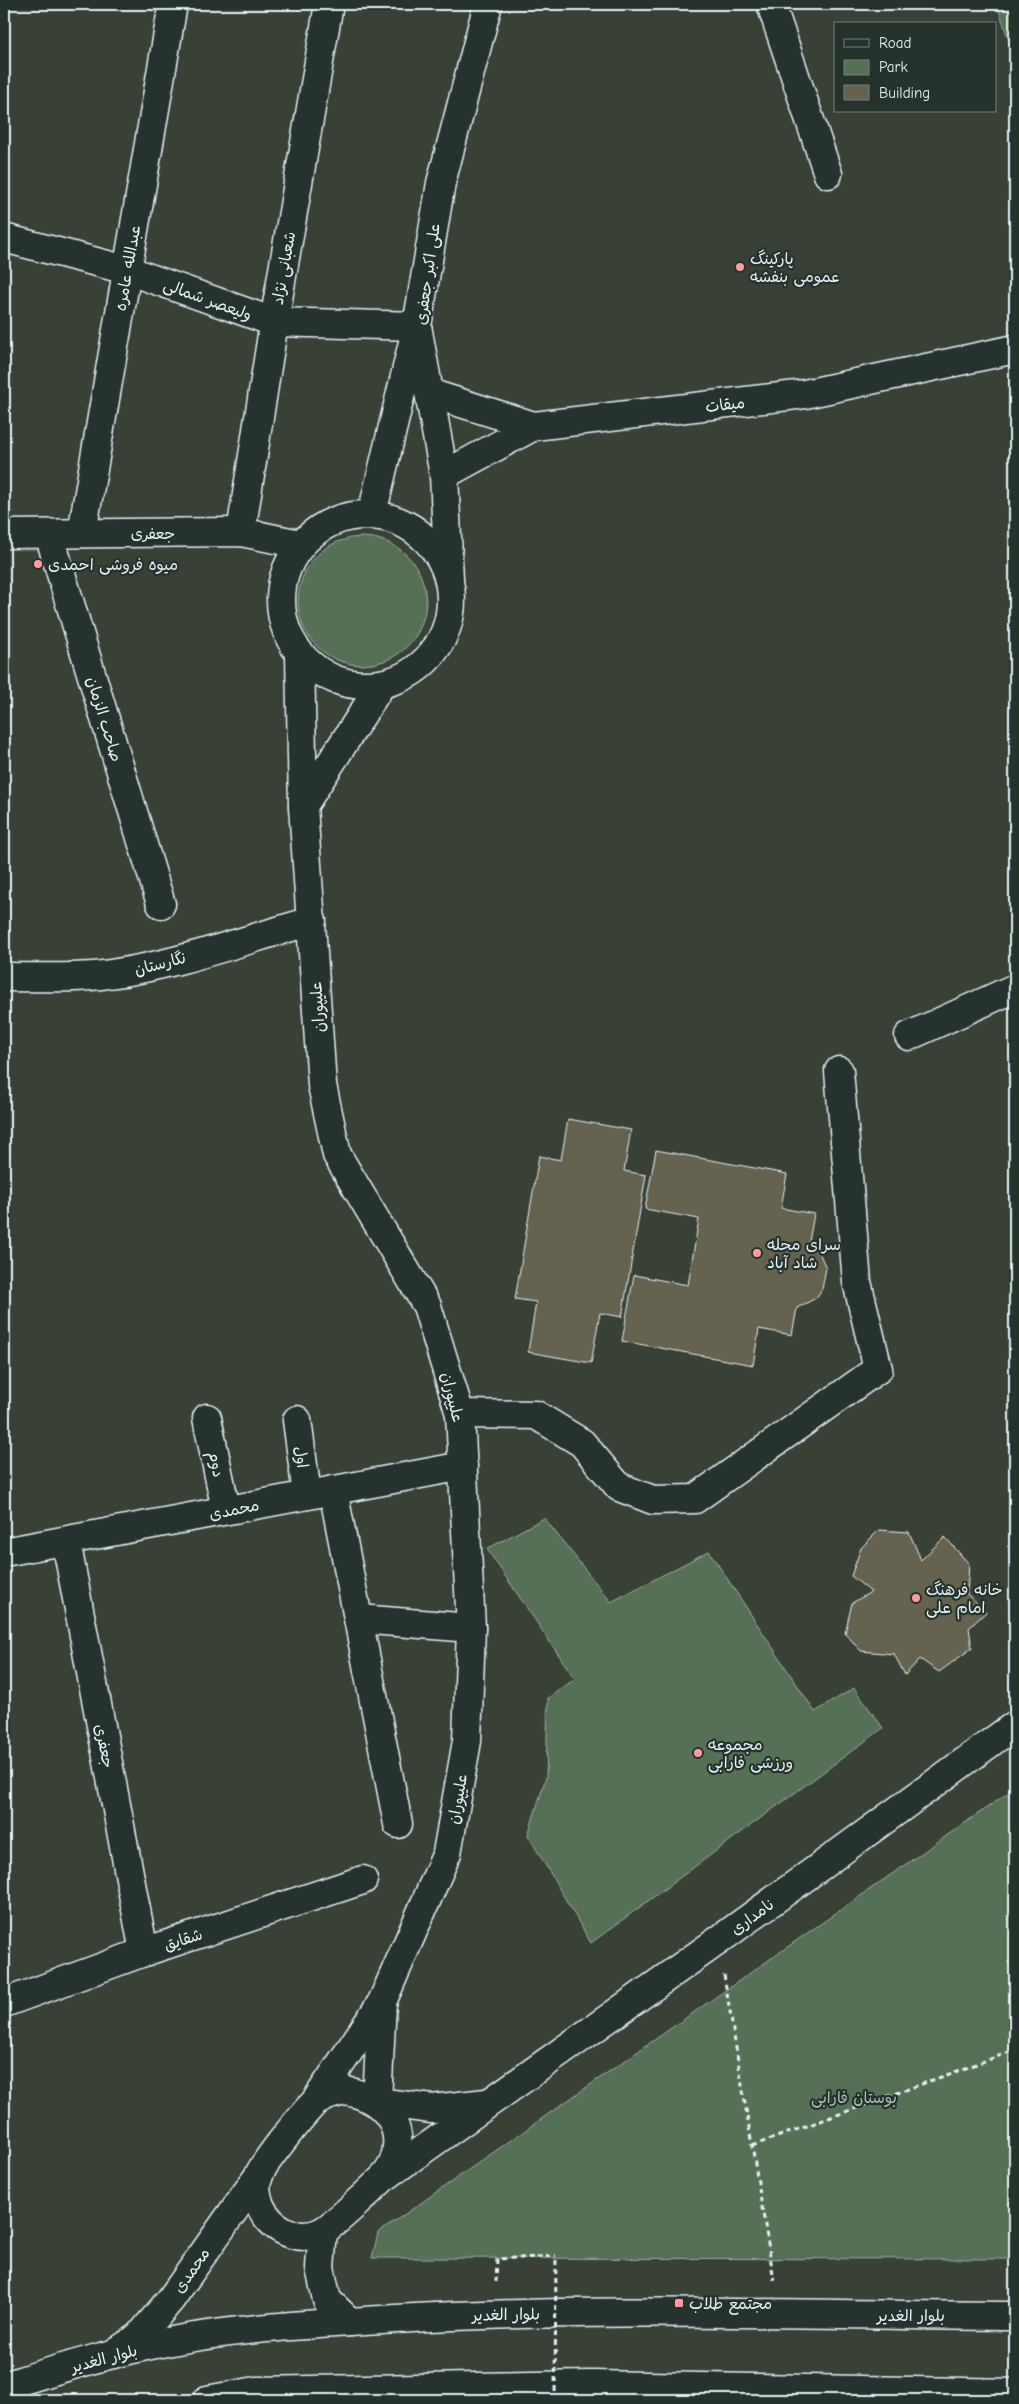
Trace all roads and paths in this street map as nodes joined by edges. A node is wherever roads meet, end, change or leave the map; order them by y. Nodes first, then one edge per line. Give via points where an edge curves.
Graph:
1 (173, 4) edge
2 (328, 4) edge
3 (488, 4) edge
4 (771, 4) edge
5 (828, 174) dead end
6 (4, 238) edge
7 (127, 270) junction
8 (274, 322) junction
9 (417, 326) junction
10 (1015, 349) edge
11 (429, 393) junction
12 (534, 426) junction
13 (444, 475) junction
14 (372, 514) junction
15 (241, 532) junction
16 (82, 533) junction
17 (4, 534) edge
18 (49, 534) junction
19 (300, 544) junction
20 (449, 579) junction
21 (300, 655) junction
22 (381, 685) junction
23 (304, 806) junction
24 (161, 904) dead end
25 (312, 921) junction
26 (4, 977) edge
27 (1015, 988) edge
28 (909, 1036) dead end
29 (839, 1071) dead end
30 (460, 1414) junction
31 (208, 1418) dead end
32 (297, 1420) dead end
33 (463, 1466) junction
34 (333, 1490) junction
35 (307, 1495) junction
36 (226, 1510) junction
37 (66, 1541) junction
38 (4, 1552) edge
39 (359, 1619) junction
40 (470, 1628) junction
41 (1015, 1725) edge
42 (398, 1824) dead end
43 (363, 1880) dead end
44 (719, 1940) junction
45 (144, 1952) junction
46 (382, 2002) junction
47 (4, 2003) edge
48 (1015, 2050) edge
49 (315, 2102) junction
50 (377, 2102) junction
51 (487, 2103) junction
52 (752, 2146) junction
53 (258, 2175) junction
54 (386, 2176) junction
55 (323, 2231) junction
56 (497, 2259) dead end
57 (780, 2314) junction
58 (1015, 2316) edge
59 (350, 2322) junction
60 (112, 2354) junction
61 (4, 2386) edge
62 (1015, 2393) edge
63 (469, 2394) edge
64 (208, 2400) edge
65 (555, 2400) edge

1 - 7 street, عبدالله عامره
2 - 8 street, شعبانی نژاد
3 - 9 street, علی اکبر جعفری via 441,183
4 - 5 street
6 - 7 street, ولیعصر شمالی
7 - 8 street, ولیعصر شمالی
7 - 16 street, عبدالله عامره
8 - 9 street, ولیعصر شمالی
8 - 15 street, شعبانی نژاد
9 - 11 street, علی اکبر جعفری
9 - 14 street
10 - 12 street, میقات via 805,394
11 - 12 street
11 - 13 street, علی اکبر جعفری
12 - 13 street, میقات
13 - 20 street, علی اکبر جعفری
14 - 19 street via 346,516 320,527
14 - 20 street via 398,520 422,534 439,555
15 - 16 street, جعفری
15 - 19 street, جعفری
16 - 18 street, جعفری
17 - 18 street, جعفری
18 - 24 street, صاحب الزمان
19 - 21 street via 285,570 280,600 285,630
20 - 22 street via 452,608 445,635 430,658 408,676
21 - 22 street via 323,675 351,685
21 - 23 street, علیپوران
22 - 23 street
23 - 25 street, علیپوران
25 - 26 street, نگارستان via 148,967 62,978
25 - 30 street, علیپوران via 322,1085 337,1155 427,1306
27 - 28 street
29 - 30 street via 857,1282 878,1369 695,1499 653,1500 619,1487 582,1443 536,1415
30 - 33 street, علیپوران
31 - 36 street, دوم
32 - 35 street, اول
33 - 34 street, محمدی
33 - 40 street, علیپوران
34 - 35 street, محمدی
34 - 39 street
35 - 36 street, محمدی
36 - 37 street, محمدی
37 - 38 street, محمدی
37 - 45 street, جعفری
39 - 40 street
39 - 42 street
40 - 46 street, علیپوران via 466,1741 447,1853
41 - 44 street, نامداری
43 - 45 street, شقایق
44 - 51 street, نامداری
44 - 52 path
45 - 47 street, شقایق
46 - 49 street
46 - 50 street
48 - 52 path
49 - 50 street via 330,2094 346,2091 362,2094
49 - 53 street
50 - 51 street via 432,2109
50 - 54 street via 391,2121 397,2145 394,2161
51 - 54 street, نامداری
52 - 57 path
53 - 55 street via 260,2205 278,2229 308,2236
53 - 60 street, محمدی via 171,2300 139,2337
54 - 55 street
55 - 59 street via 320,2268 327,2300
56 - 65 path, bridge via 556,2256
57 - 58 street, بلوار الغدیر
57 - 59 street, بلوار الغدیر via 495,2313
59 - 60 street, بلوار الغدیر via 245,2331 172,2341
60 - 61 street, بلوار الغدیر
62 - 63 street via 590,2385
63 - 64 street via 256,2391

